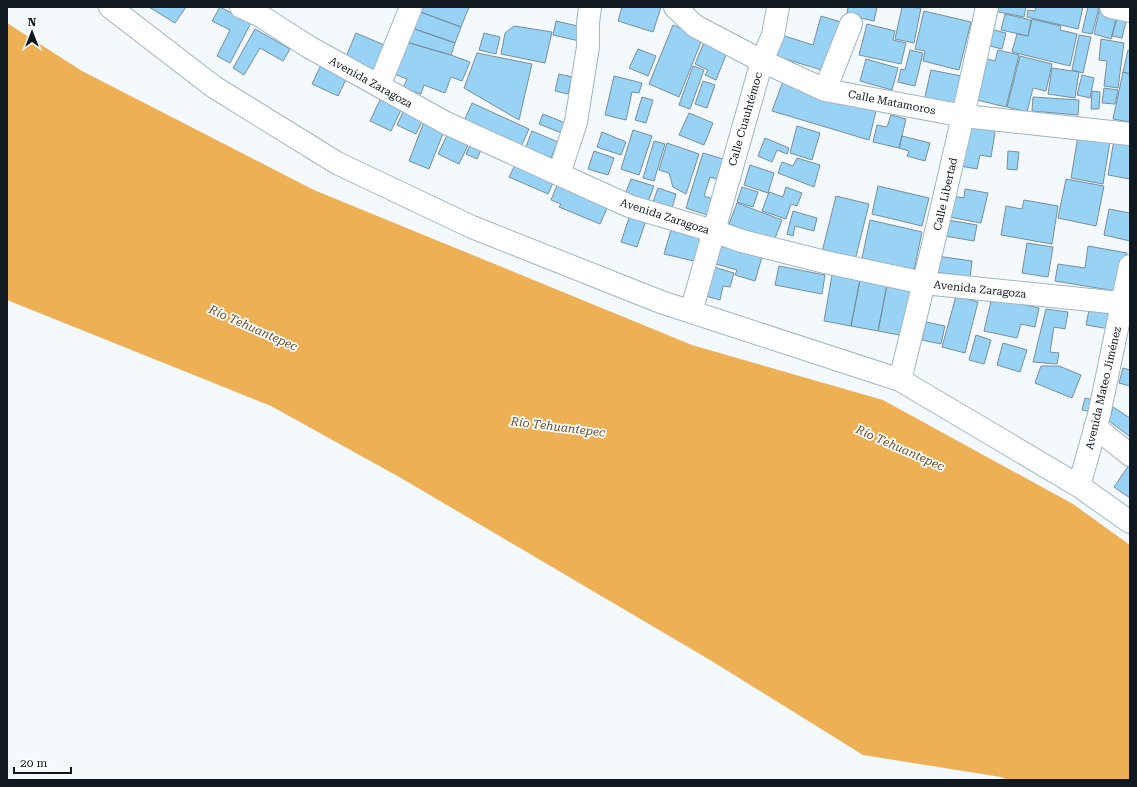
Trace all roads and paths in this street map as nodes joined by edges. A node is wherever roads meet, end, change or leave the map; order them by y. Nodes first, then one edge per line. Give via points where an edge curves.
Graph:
1 (110, 7) edge
2 (241, 7) edge
3 (411, 7) edge
4 (590, 7) edge
5 (676, 7) edge
6 (778, 7) edge
7 (987, 7) edge
8 (1111, 7) edge
9 (1130, 11) edge
10 (851, 24) dead end
11 (762, 61) junction
12 (379, 86) junction
13 (825, 90) junction
14 (964, 116) junction
15 (1130, 134) edge
16 (559, 174) junction
17 (713, 231) junction
18 (1130, 266) edge
19 (924, 283) junction
20 (1126, 303) edge
21 (691, 312) junction
22 (900, 380) junction
23 (1095, 427) junction
24 (1130, 455) edge
25 (1079, 486) junction
26 (1130, 522) edge

1 - 21 street via 214,87 337,163 472,227
2 - 12 street, Avenida Zaragoza
3 - 12 street
4 - 16 street via 588,47 576,122
5 - 11 street, Calle Matamoros via 695,26
6 - 11 street, Calle Cuauhtémoc via 774,35
7 - 14 street, Calle Libertad
8 - 9 street
10 - 13 street
11 - 13 street, Calle Matamoros
11 - 17 street, Calle Cuauhtémoc
12 - 16 street, Avenida Zaragoza via 446,123
13 - 14 street, Calle Matamoros
14 - 15 street, Calle Matamoros
14 - 19 street, Calle Libertad
16 - 17 street, Avenida Zaragoza via 629,206
17 - 19 street, Avenida Zaragoza via 825,262
17 - 21 street, Calle Cuauhtémoc
18 - 20 street, Avenida Mateo Jiménez
19 - 20 street, Avenida Zaragoza
19 - 22 street, Calle Libertad
20 - 23 street, Avenida Mateo Jiménez
21 - 22 street
22 - 25 street
23 - 24 street
23 - 25 street, Avenida Mateo Jiménez
25 - 26 street

